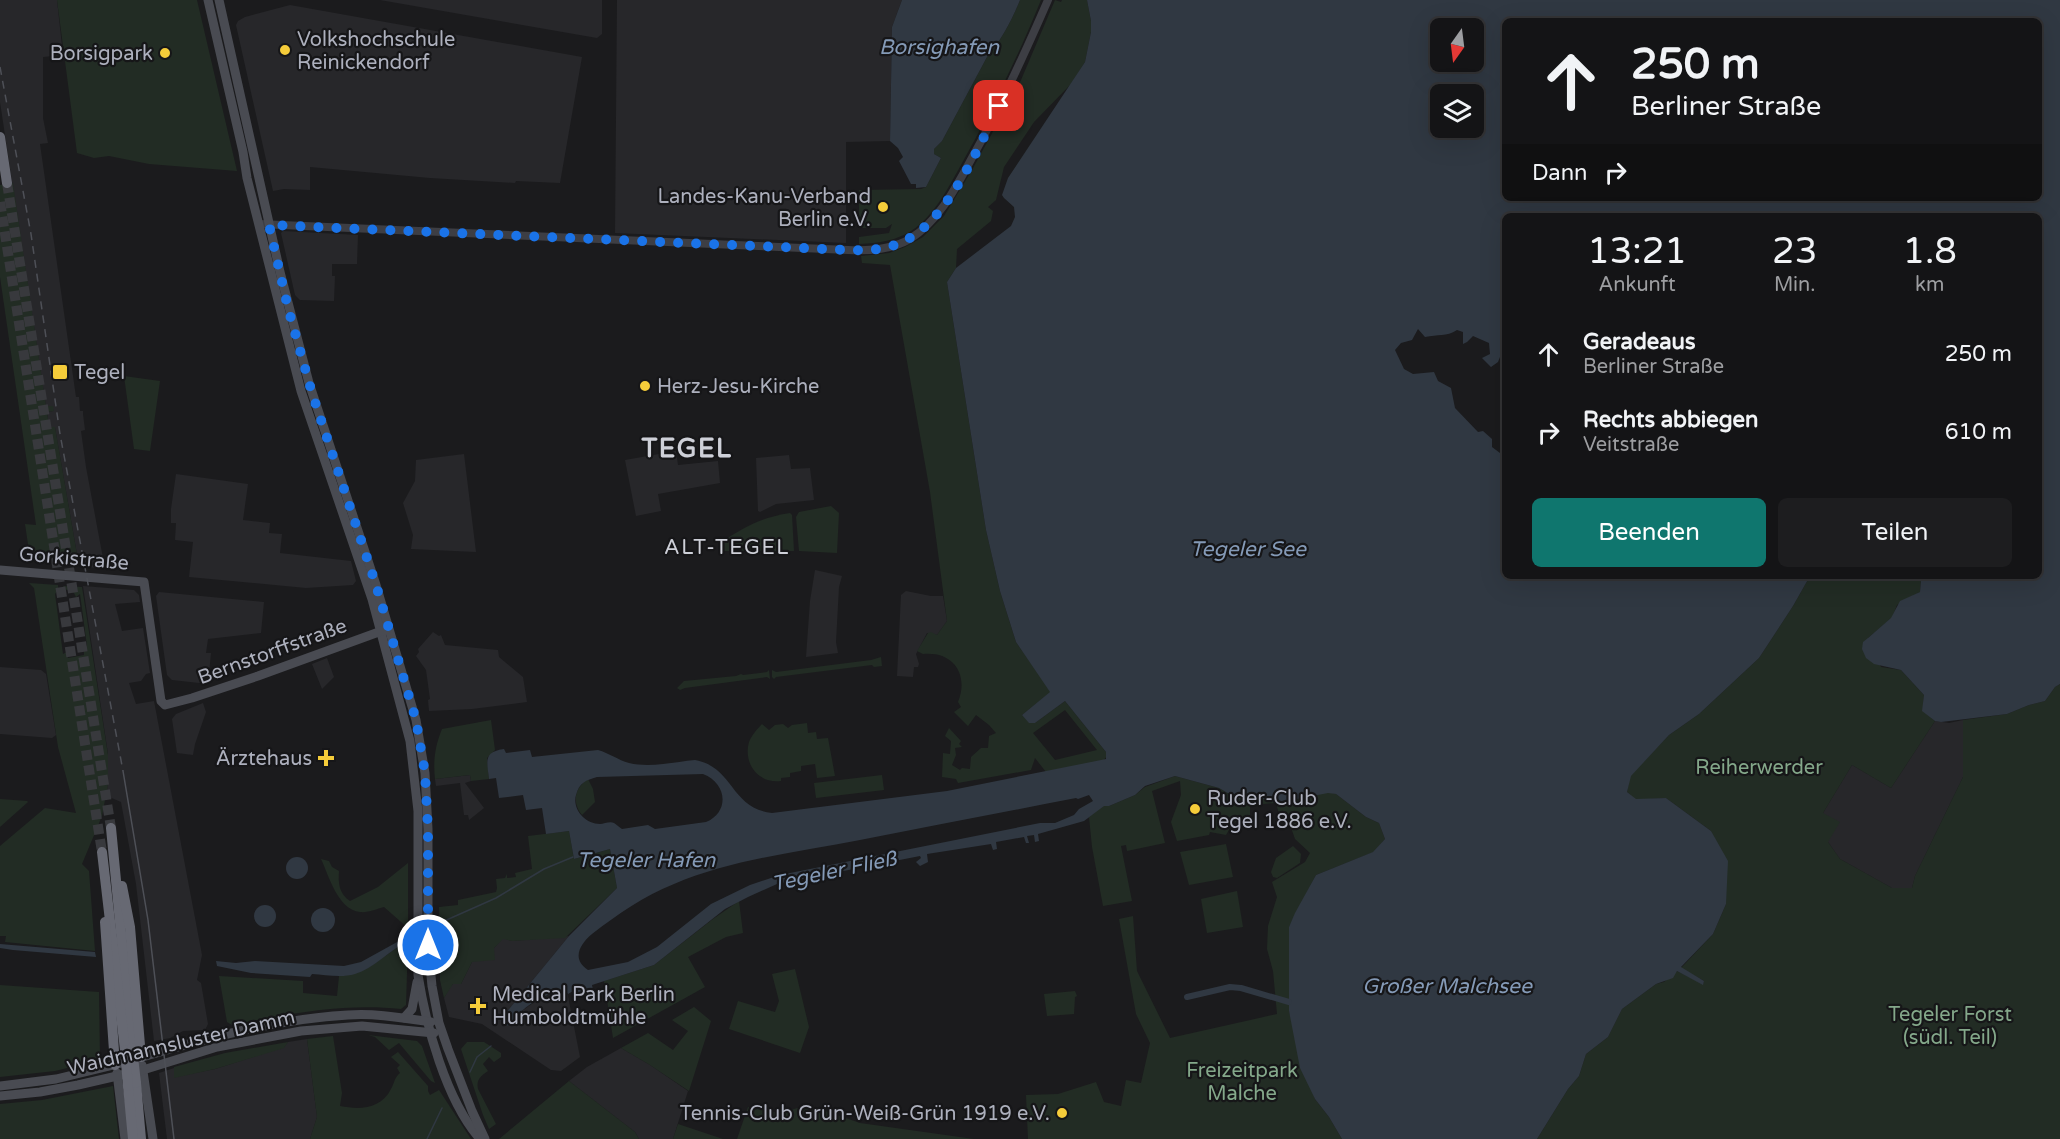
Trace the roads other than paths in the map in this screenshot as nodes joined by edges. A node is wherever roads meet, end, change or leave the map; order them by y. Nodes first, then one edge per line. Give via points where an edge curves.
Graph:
1 (208, 0) edge
2 (219, 0) edge
3 (1048, 0) edge
4 (217, 38) junction
5 (233, 62) junction
6 (0, 137) edge
7 (258, 176) junction
8 (247, 178) junction
9 (7, 183) tunnel mouth
10 (259, 224) junction
11 (269, 225) junction
12 (301, 391) junction
13 (312, 393) junction
14 (0, 570) edge
15 (385, 629) junction
16 (165, 705) joint
17 (111, 828) tunnel mouth
18 (107, 852) junction
19 (105, 868) junction
20 (418, 975) junction
21 (404, 1018) junction
22 (428, 1021) junction
23 (439, 1023) junction
24 (431, 1033) junction
25 (443, 1034) junction
26 (128, 1049) junction
27 (141, 1057) junction
28 (115, 1065) junction
29 (143, 1070) junction
30 (117, 1077) junction
31 (132, 1084) junction
32 (0, 1086) edge
33 (0, 1096) edge
34 (125, 1139) edge
35 (134, 1139) edge
36 (141, 1139) edge
37 (153, 1139) edge
38 (480, 1139) edge
39 (485, 1139) edge

1 - 4 main road
2 - 5 main road
3 - 11 street via 983,138 939,213 900,243 853,251
4 - 5 main road via 223,37 228,58
4 - 8 main road
5 - 7 main road
6 - 9 highway
7 - 8 main road
7 - 11 main road
8 - 10 main road
10 - 11 street
10 - 12 main road
11 - 13 main road
12 - 13 main road
12 - 15 main road
13 - 15 main road via 342,479
14 - 16 main road, Gorkistraße via 144,582 161,701
15 - 16 main road, Bernstorffstraße
15 - 20 main road via 407,731 418,811
15 - 23 main road via 418,730 425,773 428,936
17 - 18 highway
18 - 19 highway
18 - 26 highway
18 - 27 highway via 130,927
19 - 26 highway
19 - 28 highway via 103,906
20 - 21 main road via 412,1010
20 - 22 main road
21 - 22 main road, Waidmannsluster Damm
21 - 27 main road, Waidmannsluster Damm via 348,1015 290,1023
22 - 23 main road, Waidmannsluster Damm
22 - 24 main road
23 - 25 main road
24 - 25 main road, Waidmannsluster Damm
24 - 29 main road, Waidmannsluster Damm via 385,1027 333,1027 217,1047
24 - 38 main road via 454,1098
25 - 39 main road
26 - 31 highway, bridge
27 - 28 main road, Waidmannsluster Damm
27 - 29 main road
28 - 30 main road
28 - 32 main road, Waidmannsluster Damm via 56,1079
29 - 30 main road, Waidmannsluster Damm
29 - 37 main road
30 - 33 main road, Waidmannsluster Damm
30 - 34 main road
31 - 35 highway
31 - 36 highway

